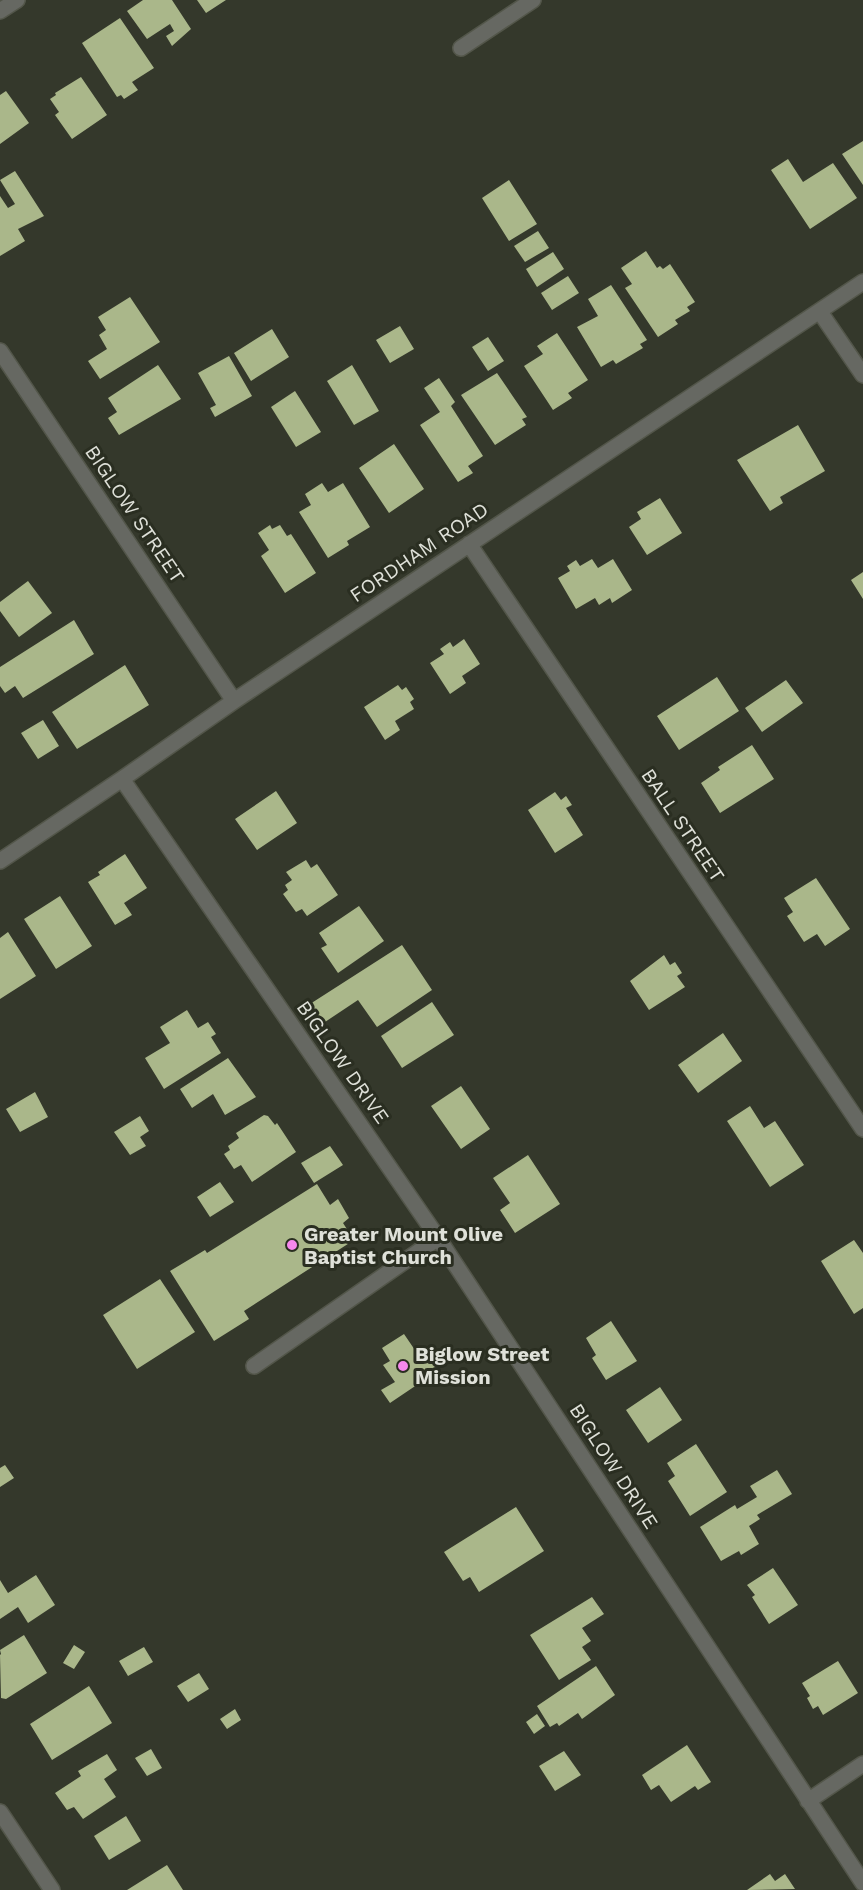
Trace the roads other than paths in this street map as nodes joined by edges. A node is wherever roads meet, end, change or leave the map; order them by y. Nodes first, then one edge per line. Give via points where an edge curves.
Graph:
1 (17, 0) edge
2 (533, 0) edge
3 (0, 11) edge
4 (461, 48) dead end
5 (863, 282) edge
6 (820, 312) junction
7 (0, 351) edge
8 (863, 375) edge
9 (469, 544) junction
10 (234, 701) junction
11 (122, 779) junction
12 (0, 861) edge
13 (863, 1130) edge
14 (438, 1238) junction
15 (254, 1366) dead end
16 (863, 1764) edge
17 (808, 1801) junction
18 (0, 1812) edge
19 (863, 1882) edge
20 (52, 1890) edge

1 - 3 street
2 - 4 street
5 - 6 street, FORDHAM ROAD
6 - 8 street
6 - 9 street, FORDHAM ROAD
7 - 10 street, BIGLOW STREET
9 - 10 street, FORDHAM ROAD
9 - 13 street, BALL STREET
10 - 11 street, FORDHAM ROAD
11 - 12 street, FORDHAM ROAD
11 - 14 street, BIGLOW DRIVE
14 - 15 street
14 - 17 street, BIGLOW DRIVE
16 - 17 street
17 - 19 street, BIGLOW DRIVE
18 - 20 street

